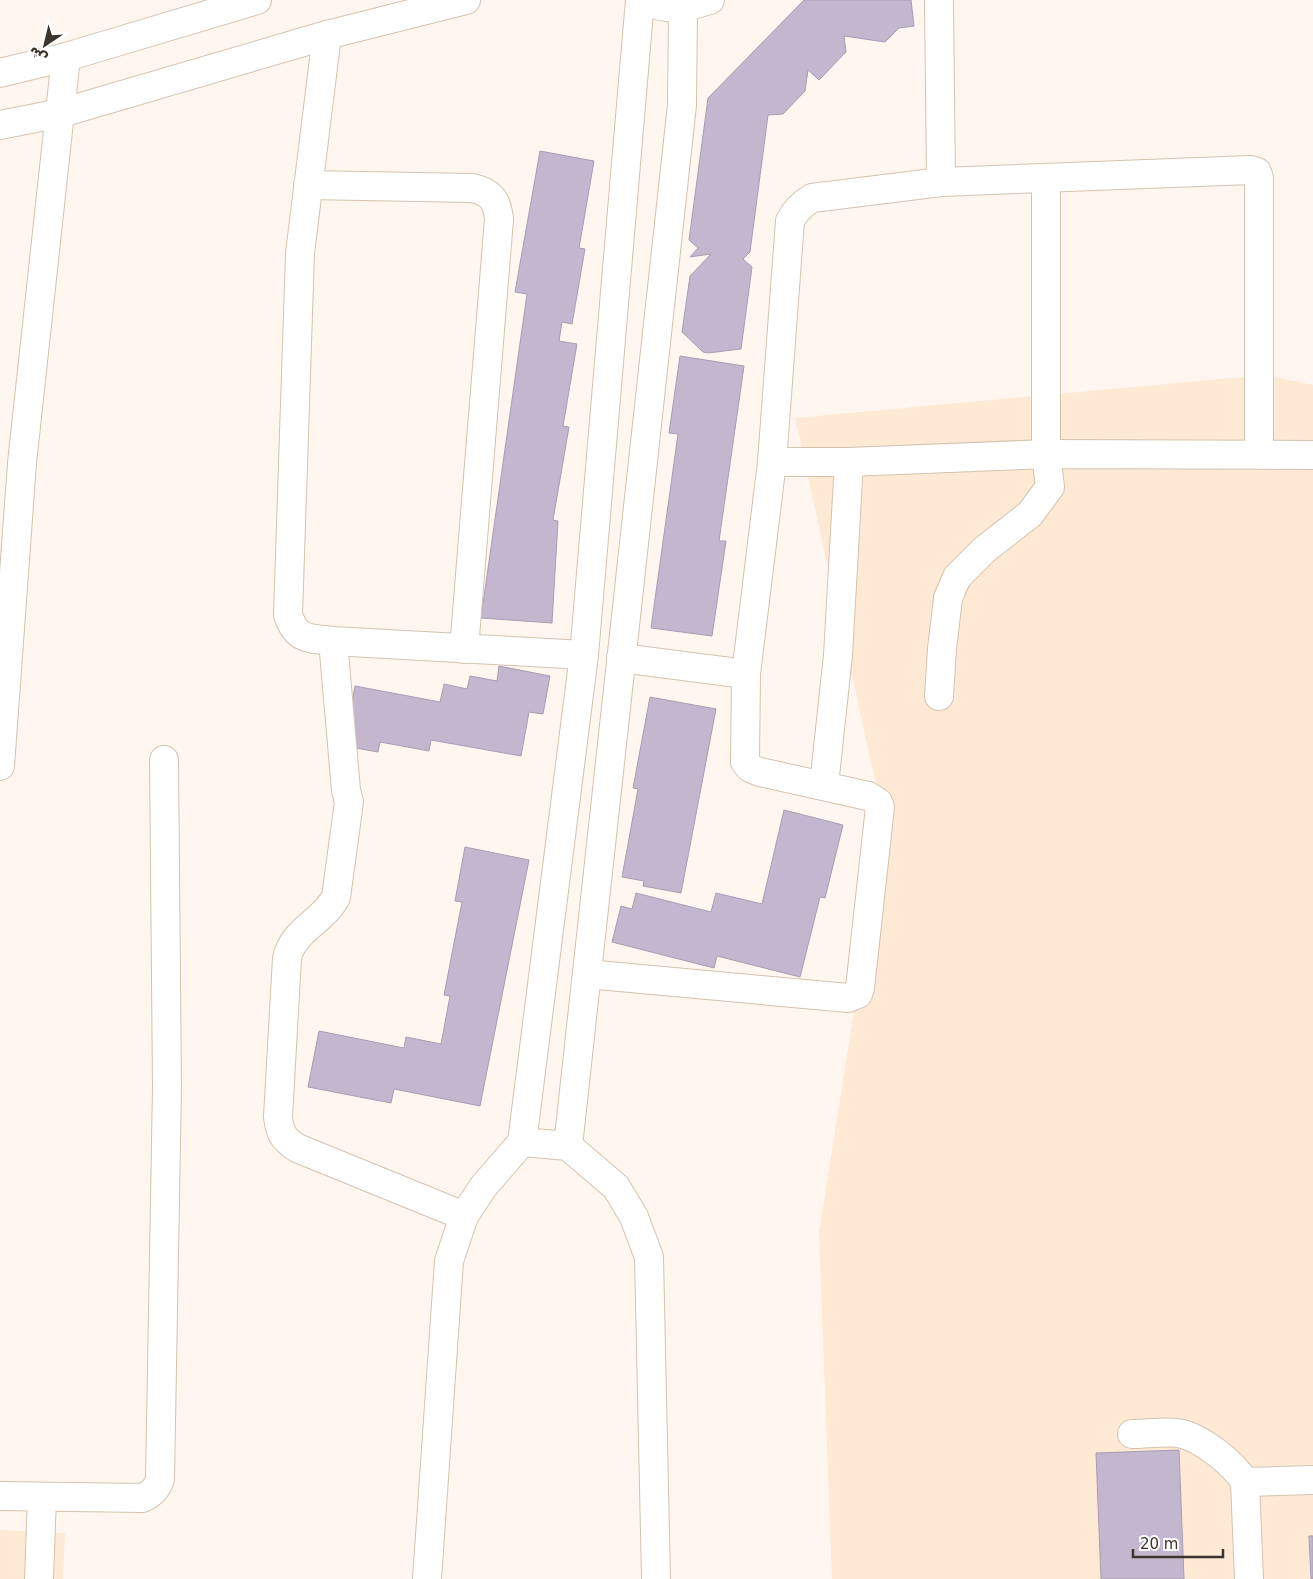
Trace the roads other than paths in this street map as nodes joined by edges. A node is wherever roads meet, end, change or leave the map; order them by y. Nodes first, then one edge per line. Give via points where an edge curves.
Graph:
1 (257, 0) edge
2 (466, 0) edge
3 (640, 0) edge
4 (710, 0) edge
5 (939, 0) edge
6 (683, 8) junction
7 (327, 35) junction
8 (66, 57) junction
9 (0, 73) edge
10 (61, 113) junction
11 (0, 125) edge
12 (1046, 179) junction
13 (941, 182) junction
14 (308, 184) junction
15 (1046, 454) junction
16 (1259, 454) junction
17 (1313, 455) edge
18 (772, 462) junction
19 (849, 462) junction
20 (11, 464) edge
21 (333, 641) junction
22 (464, 649) junction
23 (584, 655) junction
24 (621, 658) junction
25 (746, 674) junction
26 (939, 696) dead end
27 (164, 760) dead end
28 (0, 766) edge
29 (824, 785) junction
30 (587, 974) junction
31 (522, 1142) junction
32 (568, 1146) junction
33 (464, 1216) junction
34 (1132, 1434) dead end
35 (1313, 1480) edge
36 (1245, 1482) junction
37 (0, 1496) edge
38 (42, 1497) junction
39 (39, 1579) edge
40 (427, 1579) edge
41 (656, 1579) edge
42 (1249, 1579) edge

1 - 8 street
2 - 7 street
3 - 6 street via 662,7
3 - 23 street
4 - 6 street
5 - 13 street
6 - 24 street via 682,105
7 - 10 street
7 - 14 street
8 - 9 street
8 - 10 street
10 - 11 street
10 - 20 street
12 - 13 street
12 - 15 street
12 - 16 street via 1257,172
13 - 18 street via 812,198 794,212 790,221
14 - 21 street via 299,279 288,615 292,627 300,634
14 - 22 street via 472,188 483,190 498,207
15 - 16 street
15 - 19 street
15 - 26 street via 1050,487 1030,514 984,550 957,577 948,598
16 - 17 street
18 - 19 street
18 - 25 street
19 - 29 street via 838,655
20 - 28 street
21 - 22 street
21 - 33 street via 349,809 336,897 328,909 292,943 287,958 280,1129 286,1140 297,1148
22 - 23 street
23 - 31 street
24 - 25 street
24 - 30 street
25 - 29 street via 745,762 760,772
27 - 38 street via 168,1087 160,1479 150,1495 142,1498
29 - 30 street via 868,796 880,807 858,994 848,998
30 - 32 street
31 - 32 street
31 - 33 street
32 - 41 street via 616,1187 634,1217 649,1257
33 - 40 street via 449,1261
34 - 36 street via 1178,1433 1200,1442 1238,1470
35 - 36 street
36 - 42 street
37 - 38 street
38 - 39 street

